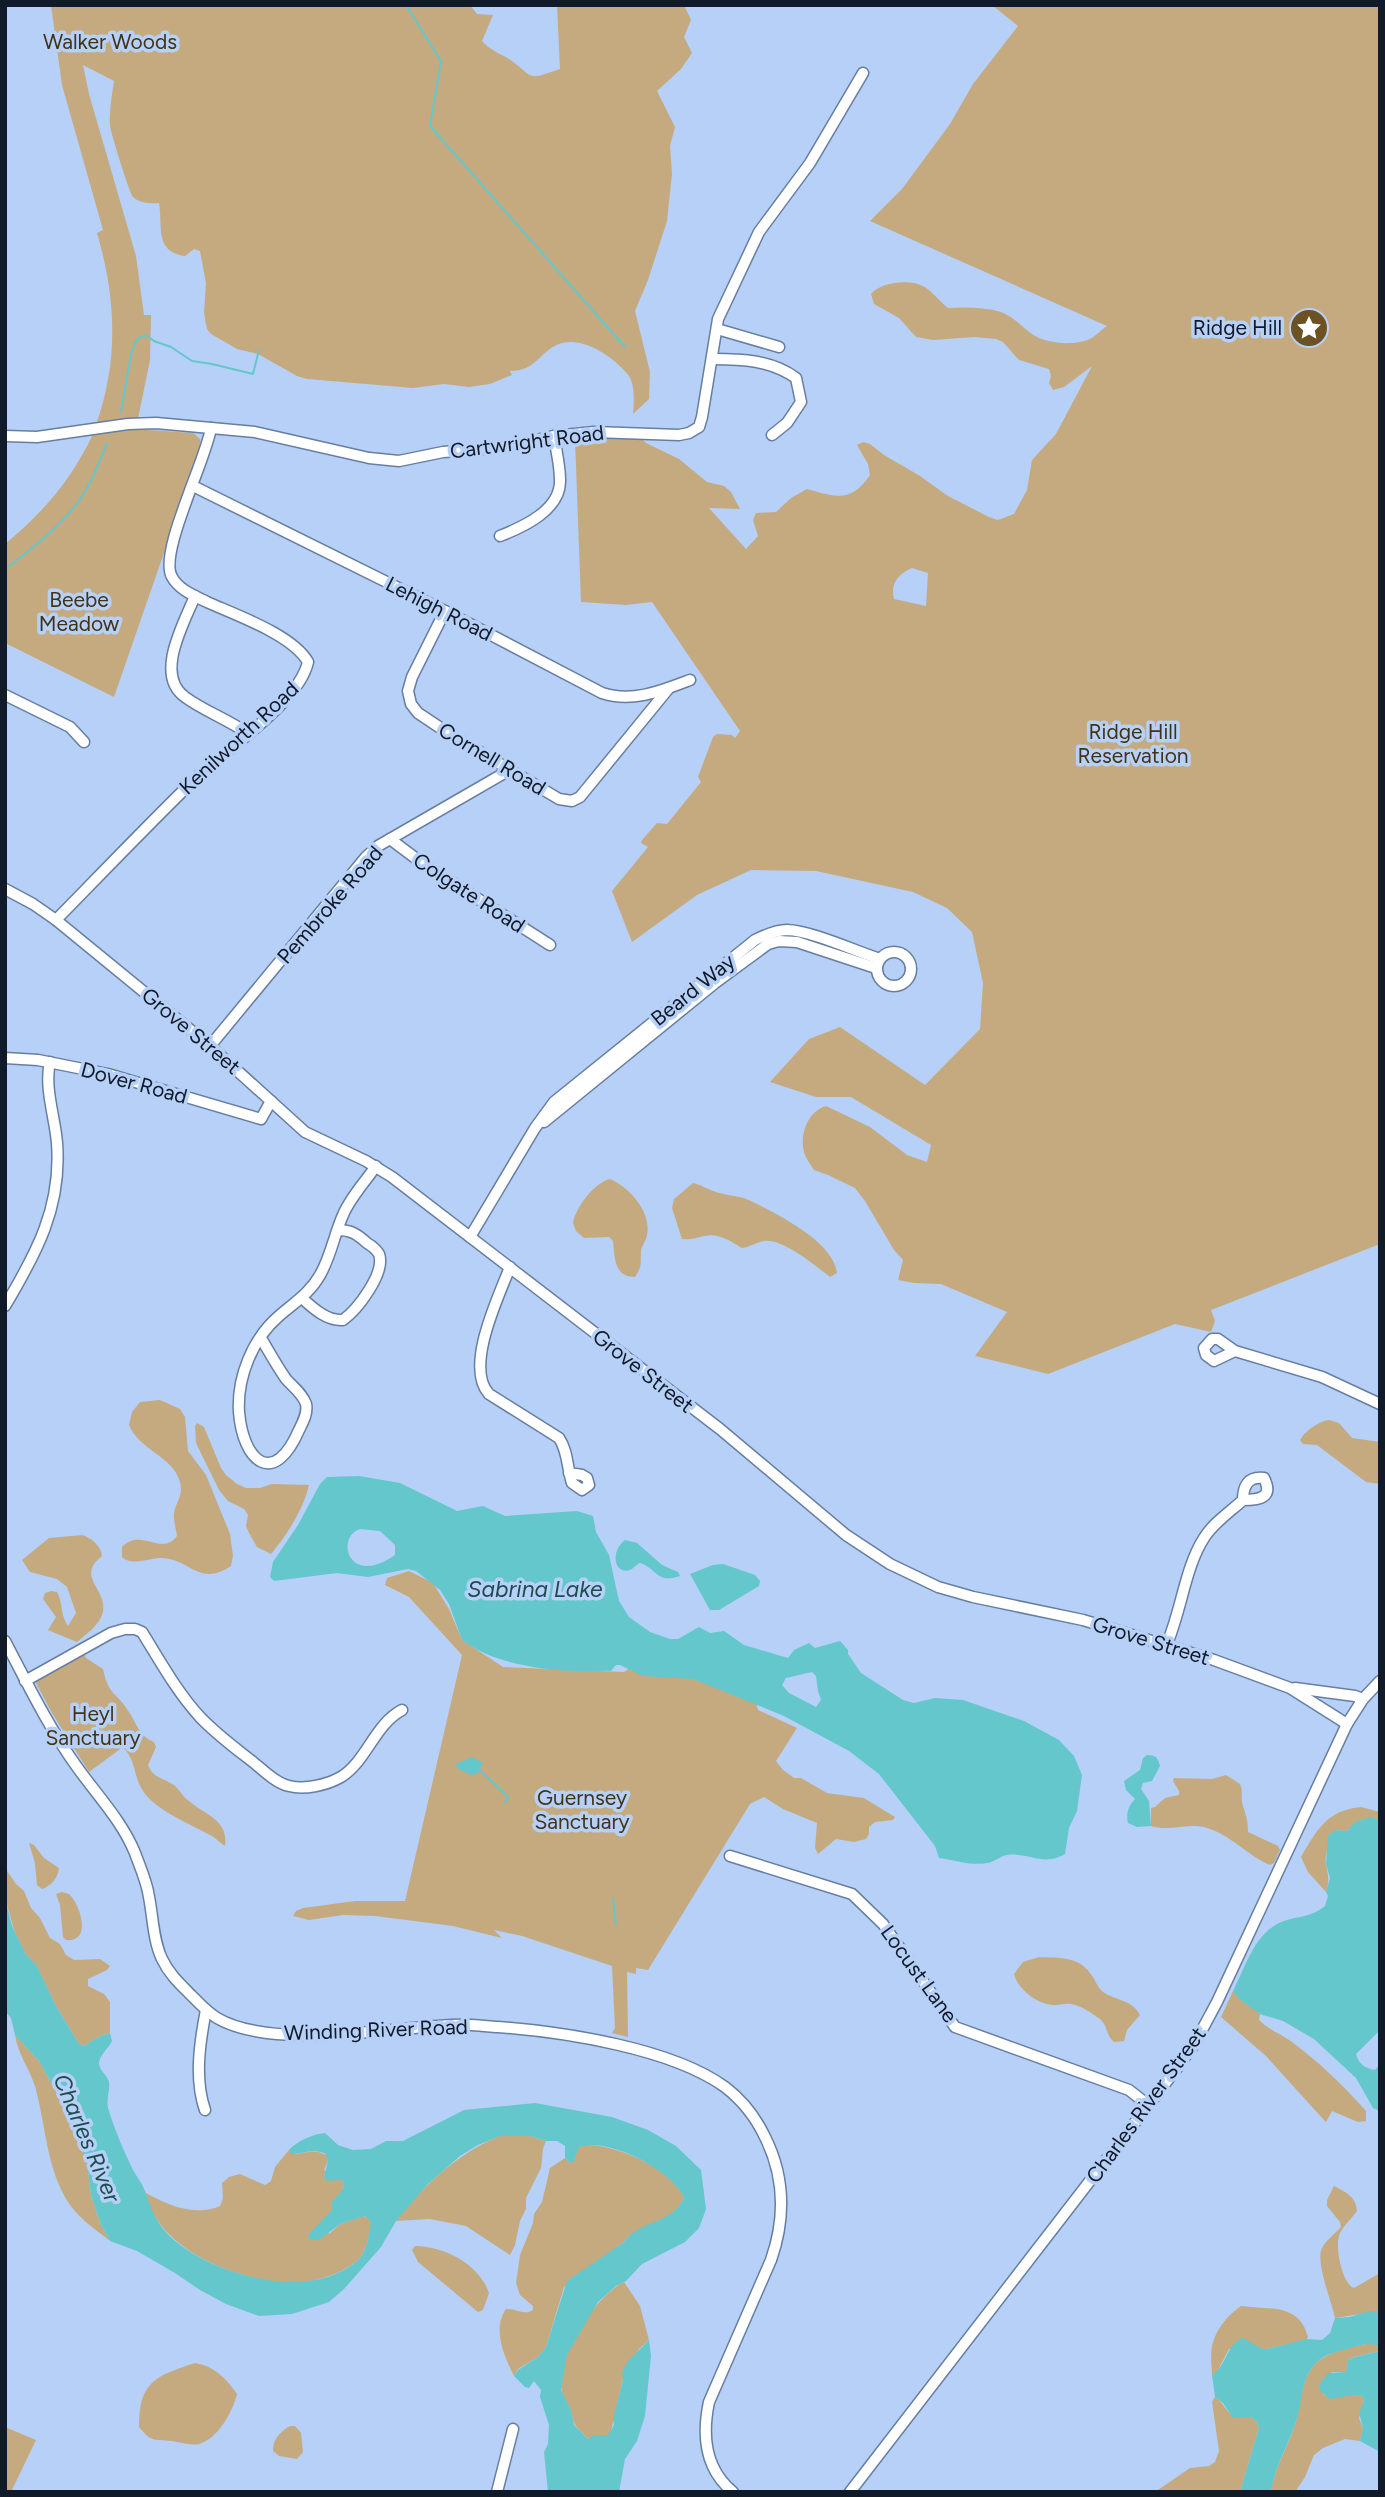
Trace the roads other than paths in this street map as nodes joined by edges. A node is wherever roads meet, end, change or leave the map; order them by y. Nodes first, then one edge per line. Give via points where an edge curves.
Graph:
1 (863, 73) dead end
2 (716, 329) junction
3 (779, 347) dead end
4 (712, 359) junction
5 (211, 428) junction
6 (772, 435) dead end
7 (5, 436) edge
8 (554, 436) junction
9 (193, 486) junction
10 (500, 536) dead end
11 (195, 596) junction
12 (445, 611) junction
13 (690, 680) dead end
14 (669, 688) junction
15 (5, 695) edge
16 (247, 733) junction
17 (84, 742) dead end
18 (508, 771) junction
19 (390, 839) junction
20 (5, 889) edge
21 (56, 920) junction
22 (550, 944) dead end
23 (878, 964) dead end
24 (210, 1046) junction
25 (5, 1058) edge
26 (50, 1062) junction
27 (271, 1101) junction
28 (376, 1166) junction
29 (342, 1217) junction
30 (338, 1230) junction
31 (350, 1230) junction
32 (470, 1237) junction
33 (510, 1266) junction
34 (303, 1299) junction
35 (5, 1306) edge
36 (261, 1338) junction
37 (1235, 1351) dead end
38 (1380, 1404) edge
39 (569, 1473) dead end
40 (1243, 1500) dead end
41 (5, 1641) edge
42 (1166, 1646) junction
43 (25, 1681) junction
44 (1380, 1681) edge
45 (1290, 1688) junction
46 (1363, 1699) junction
47 (402, 1710) dead end
48 (1347, 1724) junction
49 (730, 1856) dead end
50 (206, 2010) junction
51 (1147, 2108) junction
52 (205, 2110) dead end
53 (513, 2429) dead end
54 (497, 2492) edge
55 (733, 2492) edge
56 (850, 2492) edge

1 - 2 street, Cartwright Road via 810,163 759,232
2 - 3 street
2 - 4 street, Cartwright Road
4 - 6 street via 774,365 796,378 801,402
4 - 8 street, Cartwright Road via 699,427 689,433
5 - 7 street, Cartwright Road via 138,423 37,437
5 - 8 street, Cartwright Road via 255,432 399,461
5 - 9 street, Kenilworth Road
8 - 10 street via 560,481 553,502 524,526
9 - 11 street, Kenilworth Road via 168,564 178,586
9 - 12 street, Lehigh Road
11 - 16 street via 172,660 171,681 185,698
11 - 16 street, Kenilworth Road via 289,641 308,662 286,700
12 - 14 street, Lehigh Road via 602,693 633,698
12 - 18 street, Cornell Road via 412,677 411,704
13 - 14 street, Lehigh Road
14 - 18 street, Cornell Road via 580,797 559,799
15 - 17 street via 70,727
16 - 21 street, Kenilworth Road
18 - 19 street, Pembroke Road
19 - 22 street, Colgate Road
19 - 24 street, Pembroke Road via 366,857
20 - 21 street, Grove Street
21 - 24 street, Grove Street
23 - 32 street, Beard Way via 807,934 788,930 766,934 554,1102
24 - 27 street, Grove Street
25 - 26 street, Dover Road
26 - 27 street, Dover Road via 139,1082 261,1119
26 - 35 street via 58,1156 52,1206 35,1255
27 - 28 street, Grove Street via 305,1132
28 - 29 street
28 - 32 street, Grove Street
29 - 30 street
29 - 31 street
30 - 31 street
30 - 34 street via 319,1277
31 - 34 street via 380,1258 368,1291 348,1316 337,1320
32 - 33 street, Grove Street
33 - 39 street via 486,1331 481,1368 484,1388 559,1438
33 - 42 street, Grove Street via 720,1429 846,1535 890,1564 941,1588 1083,1620
34 - 36 street via 273,1322
36 - 36 street via 245,1368 240,1416 252,1453 271,1464 287,1452 306,1408
37 - 38 street via 1322,1377
40 - 42 street via 1204,1537
41 - 43 street, Winding River Road
42 - 45 street, Grove Street
43 - 47 street via 111,1633 135,1629 142,1632 200,1716 288,1786 305,1787 343,1776 391,1716
43 - 50 street, Winding River Road via 124,1832 149,1893 161,1957
44 - 46 street, Charles River Street
45 - 46 street
45 - 48 street, Grove Street
46 - 48 street, Charles River Street
48 - 51 street, Charles River Street via 1217,2002 1195,2043
49 - 51 street, Locust Lane via 852,1894 883,1924 955,2027 1129,2090
50 - 52 street via 200,2037 200,2095
50 - 55 street, Winding River Road via 240,2027 290,2036 456,2025 586,2037 668,2059 716,2082 737,2098 760,2126 771,2149 783,2196 778,2240 705,2419 713,2468
51 - 56 street, Charles River Street
53 - 54 street

